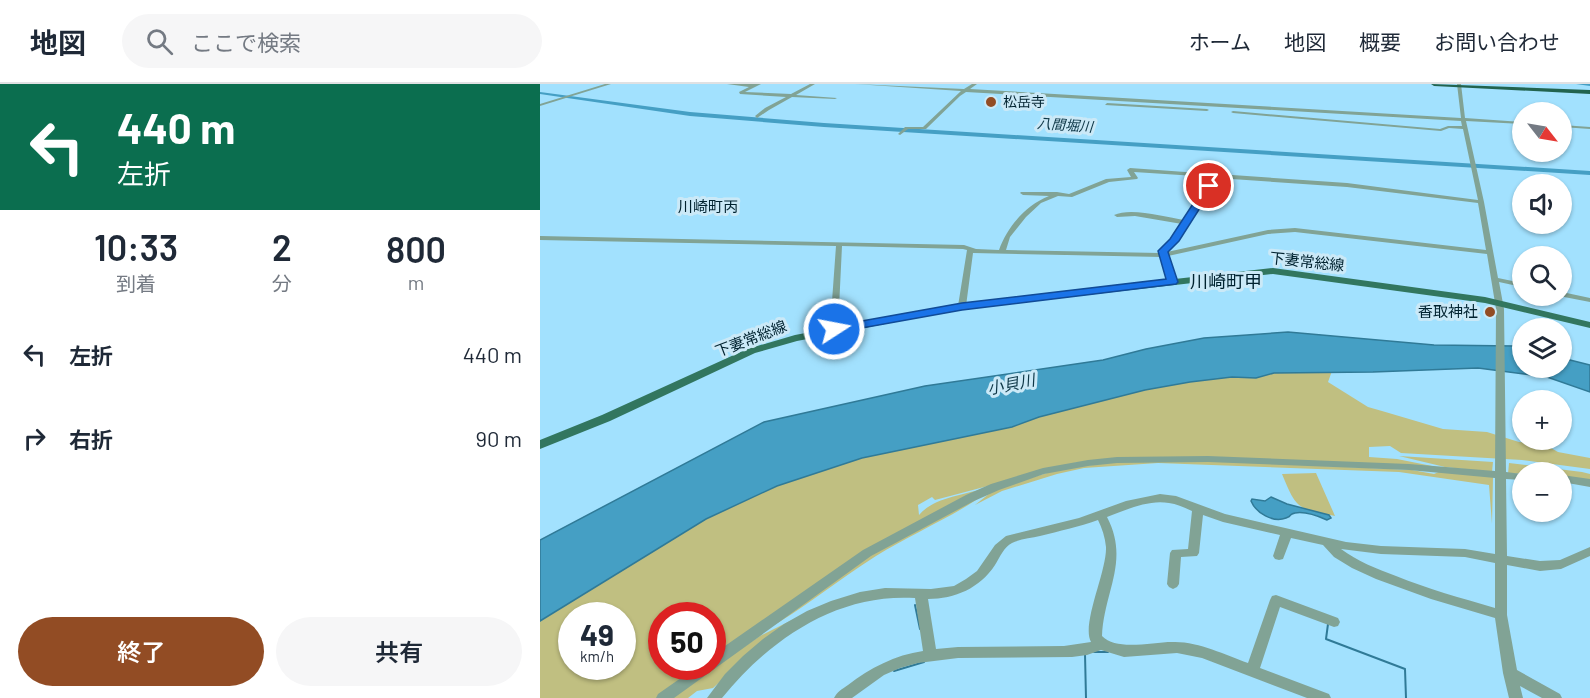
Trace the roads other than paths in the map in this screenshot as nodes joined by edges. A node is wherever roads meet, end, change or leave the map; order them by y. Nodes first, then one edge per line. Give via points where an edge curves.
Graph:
1 (609, 84) edge
2 (729, 84) edge
3 (813, 84) edge
4 (857, 84) edge
5 (975, 84) edge
6 (1434, 84) edge
7 (1458, 84) edge
8 (757, 85) edge
9 (968, 90) junction
10 (1590, 92) edge
11 (961, 94) junction
12 (790, 96) junction
13 (835, 98) dead end
14 (540, 105) edge
15 (1345, 112) junction
16 (757, 117) dead end
17 (1463, 119) junction
18 (1346, 122) junction
19 (1512, 122) edge
20 (1572, 127) edge
21 (1465, 128) junction
22 (1590, 128) edge
23 (900, 134) dead end
24 (1216, 174) junction
25 (1023, 193) dead end
26 (1057, 194) junction
27 (1481, 202) junction
28 (1117, 215) dead end
29 (1184, 222) junction
30 (540, 238) edge
31 (839, 246) junction
32 (970, 250) junction
33 (1002, 251) junction
34 (1490, 252) junction
35 (1163, 255) junction
36 (1495, 279) junction
37 (1172, 282) junction
38 (1512, 283) edge
39 (1572, 296) edge
40 (1590, 300) edge
41 (1499, 303) junction
42 (962, 306) junction
43 (1590, 325) edge
44 (834, 329) junction
45 (540, 445) edge
46 (1501, 474) junction
47 (1512, 476) edge
48 (1572, 480) edge
49 (1590, 483) edge
50 (1198, 509) junction
51 (1101, 515) junction
52 (1286, 534) junction
53 (1328, 543) junction
54 (1590, 551) edge
55 (1279, 556) dead end
56 (1501, 559) junction
57 (1173, 584) dead end
58 (922, 594) junction
59 (1501, 615) junction
60 (1334, 622) dead end
61 (1100, 644) junction
62 (726, 654) edge
63 (930, 655) junction
64 (1252, 671) junction
65 (1510, 674) junction
66 (689, 680) edge
67 (663, 698) edge
68 (714, 698) edge
69 (841, 698) edge
70 (1324, 698) edge
71 (1516, 698) edge
72 (1555, 698) edge

1 - 14 street
2 - 8 street
3 - 12 street
4 - 9 street
5 - 9 street
6 - 7 highway
7 - 10 highway
7 - 17 street
8 - 12 street via 740,93
9 - 11 street
9 - 15 street
11 - 18 street
11 - 23 street via 924,129 906,129
12 - 13 street
12 - 16 street
15 - 17 street
15 - 18 street
17 - 19 street
17 - 21 street
18 - 21 street via 1441,130
20 - 22 street
21 - 27 street
24 - 26 street via 1130,170 1135,178 1108,180 1070,196
24 - 27 street
24 - 29 street
25 - 26 street
26 - 33 street via 1024,216 1007,237
27 - 34 street
28 - 29 street
29 - 35 street
30 - 31 street
31 - 32 street
31 - 44 street
32 - 33 street
32 - 42 street
33 - 35 street
34 - 35 street via 1295,230 1268,232
34 - 36 street
35 - 37 street
36 - 38 street
36 - 41 street
37 - 41 main road, 下妻常総線 via 1273,272
37 - 42 main road, 下妻常総線
39 - 40 street
41 - 43 main road, 下妻常総線
41 - 46 street
42 - 44 main road, 下妻常総線
44 - 45 main road, 下妻常総線 via 751,351
46 - 47 street
46 - 56 street
46 - 62 street via 1175,459 1088,463 1043,471 970,498 867,553
48 - 49 street
50 - 51 street via 1160,498
50 - 52 street
50 - 57 street via 1193,553 1176,553
51 - 58 street via 1010,539 1002,544 986,570 966,586 946,593
51 - 61 street via 1109,531 1112,565 1096,615 1095,639
52 - 53 street
52 - 55 street
53 - 56 street
53 - 59 street via 1335,553 1361,568
54 - 56 street via 1569,562 1548,566
56 - 59 street
58 - 63 street
58 - 68 street via 875,594 798,617 748,660
59 - 65 street
60 - 64 street via 1276,600
61 - 63 street via 1091,649
61 - 64 street via 1124,651 1185,648 1227,659
63 - 69 street via 879,671
64 - 70 street
65 - 71 street
65 - 72 street
66 - 67 street

